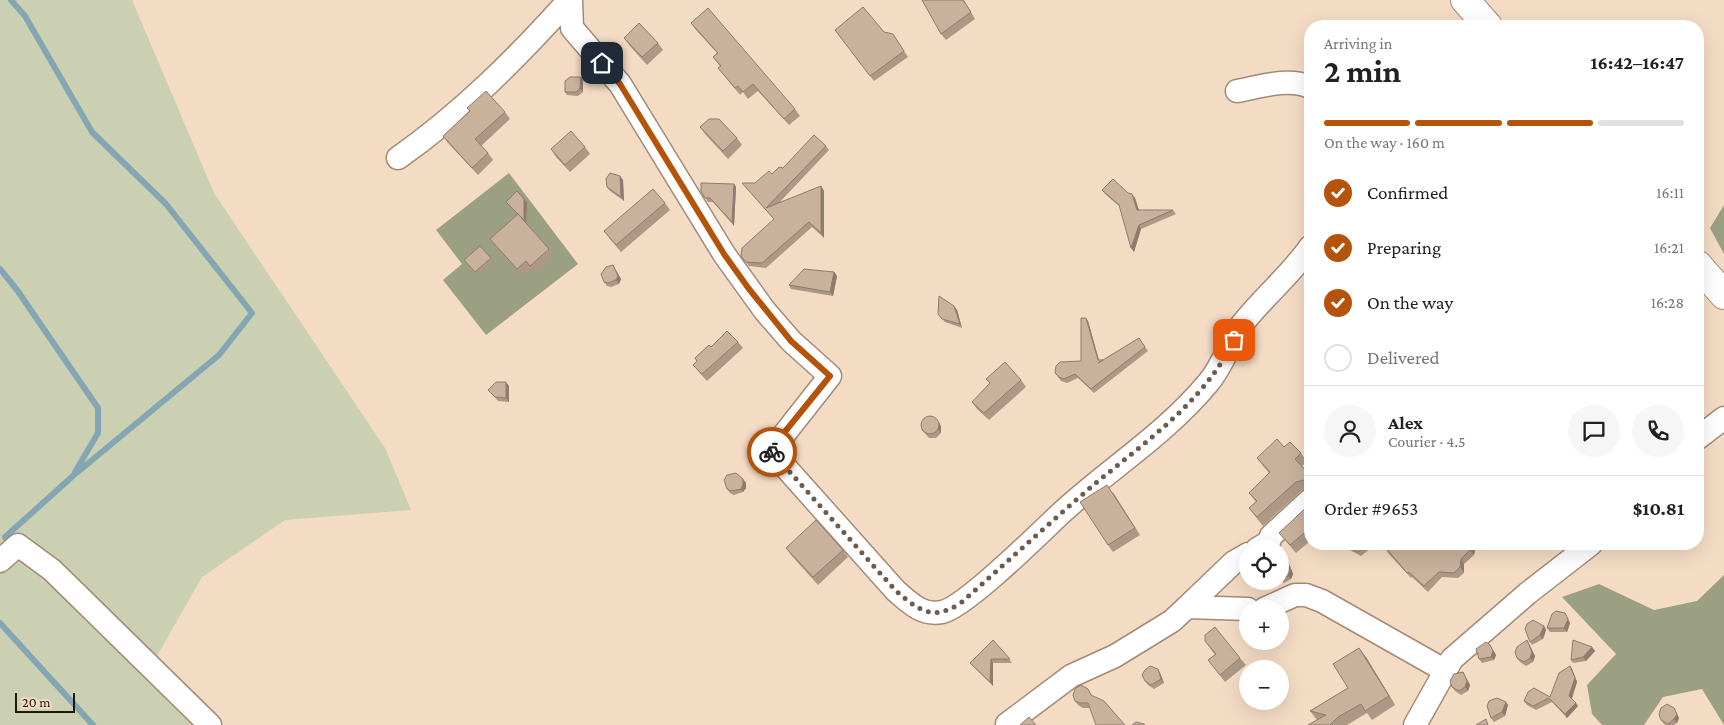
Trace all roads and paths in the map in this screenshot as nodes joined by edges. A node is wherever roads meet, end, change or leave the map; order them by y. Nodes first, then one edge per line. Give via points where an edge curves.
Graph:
1 (570, 0) edge
2 (1465, 0) edge
3 (1483, 20) edge
4 (1304, 85) edge
5 (1236, 91) dead end
6 (398, 158) dead end
7 (1304, 254) edge
8 (1704, 273) edge
9 (1724, 296) edge
10 (1724, 418) edge
11 (1704, 433) edge
12 (1304, 506) edge
13 (1270, 540) edge
14 (1583, 550) edge
15 (1239, 559) edge
16 (0, 561) edge
17 (1281, 600) edge
18 (1187, 607) junction
19 (1239, 610) edge
20 (1444, 670) junction
21 (1007, 724) edge
22 (210, 725) edge
23 (1415, 725) edge

1 - 6 street via 527,46 439,129
1 - 7 street via 572,28 620,84 724,254 791,341 830,376 771,451 896,591 927,613 943,612 962,602 1065,510 1158,434 1208,383 1222,364 1240,328
2 - 3 street
4 - 5 street via 1278,83
8 - 9 street
10 - 11 street
12 - 13 street
14 - 20 street via 1452,658
15 - 18 street
16 - 22 street via 18,545 52,570
17 - 20 street via 1306,595 1322,601
18 - 19 street
18 - 21 street via 1172,621 1115,656 1072,676
20 - 23 street

